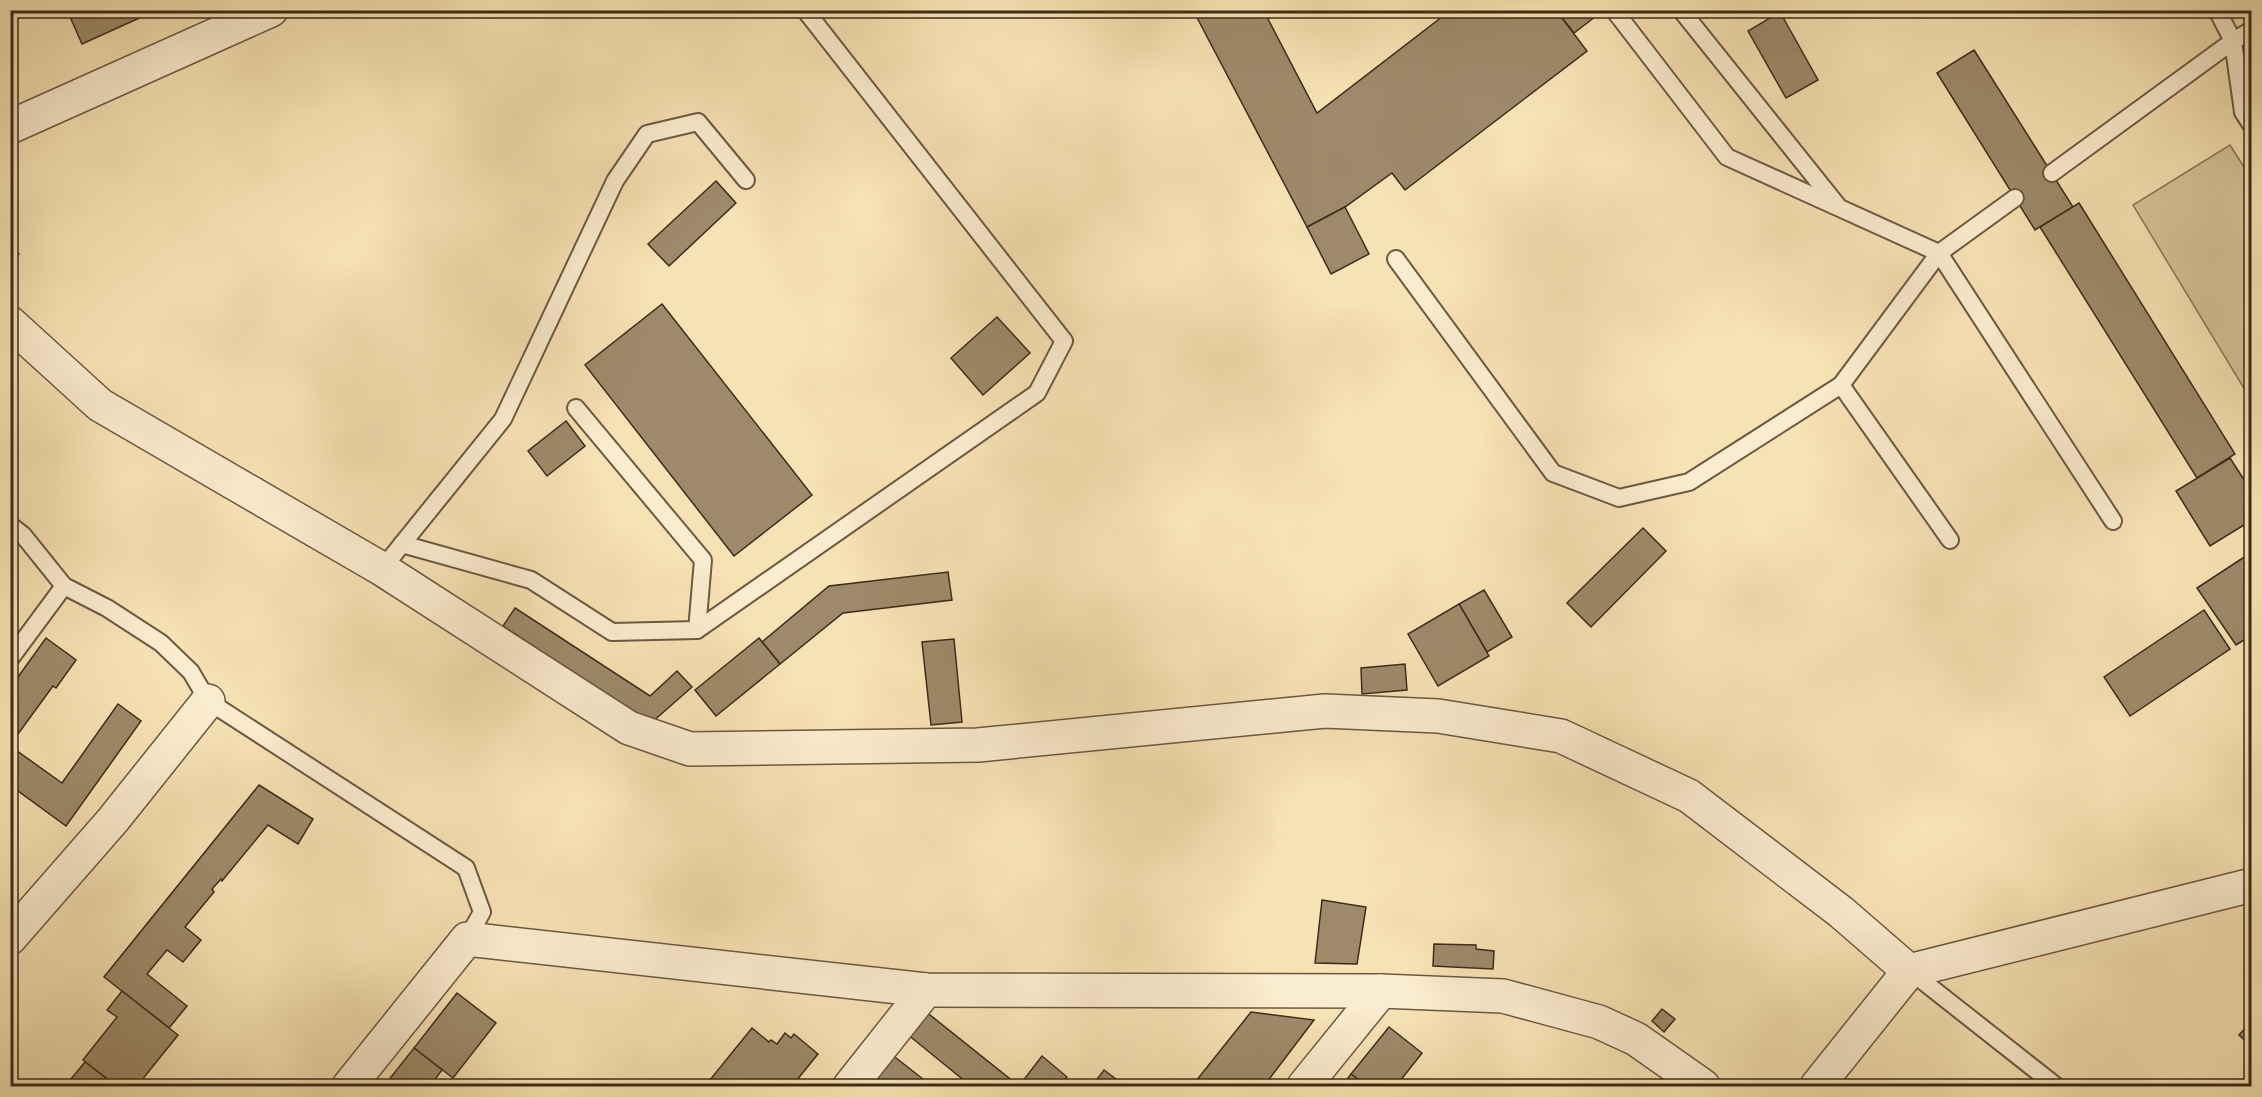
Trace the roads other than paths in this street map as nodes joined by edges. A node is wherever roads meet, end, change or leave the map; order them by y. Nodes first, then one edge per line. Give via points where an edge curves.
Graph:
1 (271, 10) edge
2 (805, 10) edge
3 (1614, 10) edge
4 (1681, 10) edge
5 (2217, 10) edge
6 (2252, 30) edge
7 (2234, 41) junction
8 (2252, 126) edge
9 (10, 127) edge
10 (2052, 173) dead end
11 (746, 180) dead end
12 (2015, 198) dead end
13 (1839, 208) junction
14 (1939, 253) junction
15 (1396, 259) dead end
16 (10, 322) edge
17 (1841, 385) junction
18 (576, 408) dead end
19 (2113, 521) dead end
20 (10, 525) edge
21 (1950, 540) dead end
22 (392, 556) junction
23 (64, 586) junction
24 (697, 630) junction
25 (10, 659) edge
26 (208, 701) junction
27 (2252, 885) edge
28 (10, 938) edge
29 (467, 939) junction
30 (1909, 971) junction
31 (926, 990) junction
32 (1381, 990) junction
33 (349, 1086) edge
34 (850, 1086) edge
35 (1304, 1086) edge
36 (1703, 1086) edge
37 (1817, 1086) edge
38 (2056, 1086) edge

1 - 9 street
2 - 24 lane via 1064,341 1037,393
3 - 13 lane via 1727,157
4 - 13 lane
5 - 7 lane
6 - 7 lane
7 - 8 lane via 2243,112
7 - 10 lane
11 - 22 lane via 698,122 646,135 615,181 503,419
12 - 14 lane
13 - 14 lane
14 - 17 lane
14 - 19 lane
15 - 17 lane via 1553,473 1619,498 1689,482
16 - 22 street via 100,405
17 - 21 lane
18 - 24 lane via 703,560
20 - 23 lane via 23,535
22 - 24 lane via 531,580 612,632
22 - 30 street via 629,728 690,749 978,745 1325,711 1438,716 1561,736 1689,796 1841,912
23 - 25 lane
23 - 26 lane via 161,643 191,672
26 - 28 street via 113,820
26 - 29 lane via 466,868 482,912
27 - 30 street
29 - 31 street
29 - 33 street
30 - 37 street
30 - 38 lane
31 - 32 street
31 - 34 street
32 - 35 street
32 - 36 street via 1503,996 1599,1022 1636,1039

